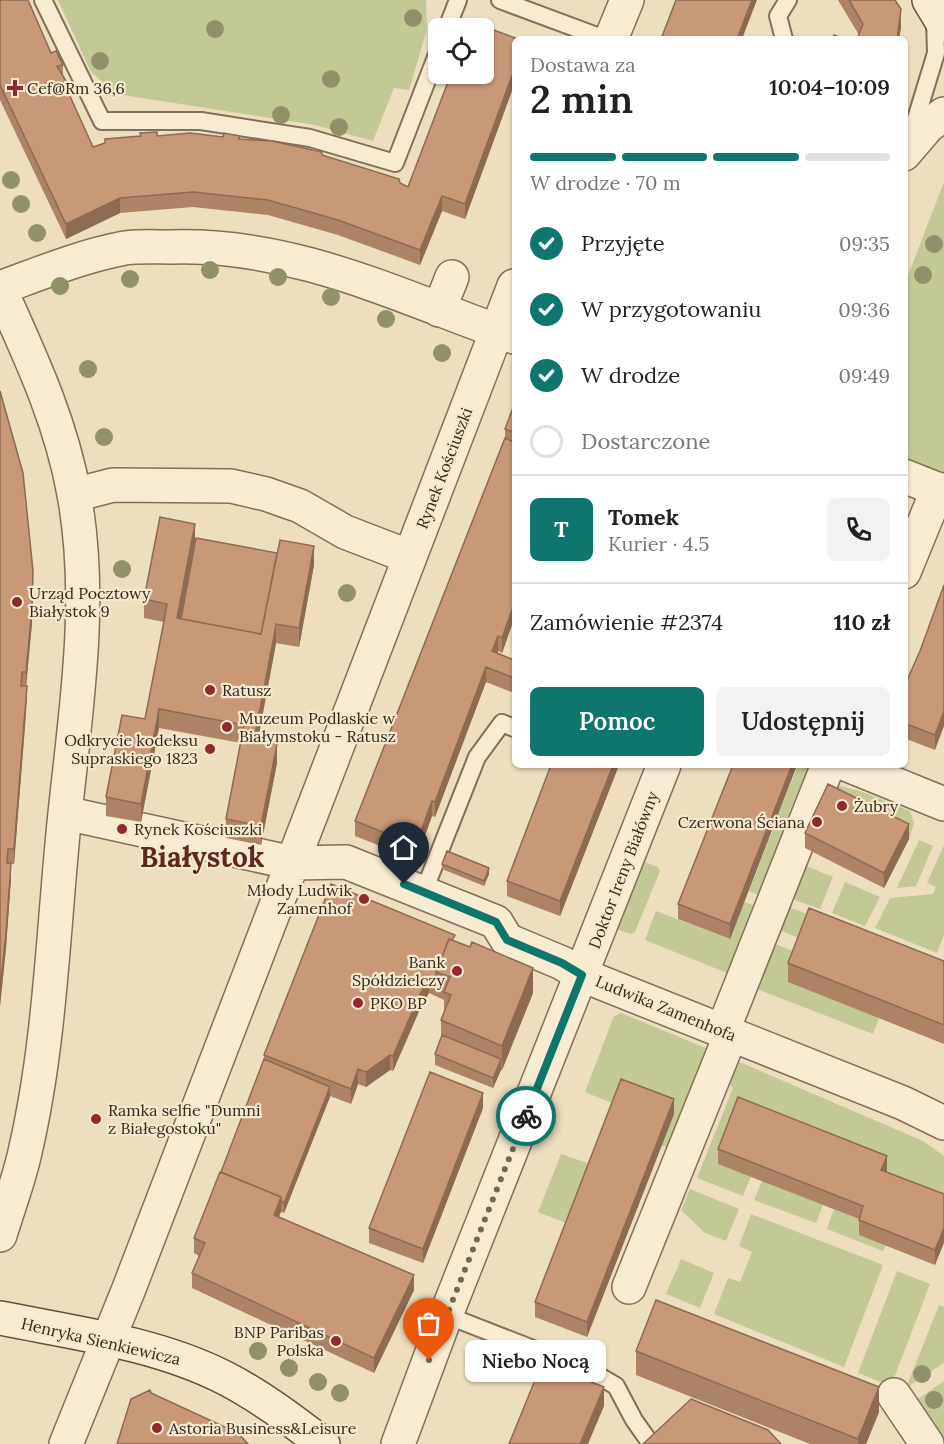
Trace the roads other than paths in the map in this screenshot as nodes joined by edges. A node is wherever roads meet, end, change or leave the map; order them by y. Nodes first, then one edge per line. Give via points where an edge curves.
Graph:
1 (43, 0) edge
2 (458, 0) edge
3 (500, 0) edge
4 (627, 0) edge
5 (788, 0) edge
6 (936, 12) edge
7 (451, 18) edge
8 (597, 36) edge
9 (612, 36) edge
10 (783, 36) edge
11 (428, 78) edge
12 (944, 114) edge
13 (908, 143) edge
14 (908, 149) edge
15 (452, 277) dead end
16 (0, 289) edge
17 (512, 291) edge
18 (439, 309) junction
19 (506, 334) edge
20 (908, 478) edge
21 (941, 490) edge
22 (74, 495) junction
23 (410, 557) junction
24 (908, 563) edge
25 (512, 727) edge
26 (663, 768) edge
27 (827, 768) edge
28 (855, 768) edge
29 (944, 804) edge
30 (65, 813) junction
31 (293, 863) junction
32 (414, 887) junction
33 (582, 975) junction
34 (727, 1032) junction
35 (944, 1123) edge
36 (0, 1235) edge
37 (629, 1287) dead end
38 (446, 1315) junction
39 (0, 1318) edge
40 (109, 1340) junction
41 (894, 1395) dead end
42 (66, 1444) edge
43 (323, 1444) edge
44 (398, 1444) edge
45 (651, 1444) edge
46 (927, 1444) edge

1 - 11 lane via 102,121 201,121 310,138 395,163
2 - 7 lane
3 - 8 lane
4 - 9 street
5 - 10 lane via 778,16
6 - 13 lane via 936,53
12 - 14 street via 927,126
15 - 18 street
16 - 18 street via 72,261 127,248 204,246 272,253 334,269
16 - 22 street via 47,393
17 - 19 street, Rynek Kościuszki
18 - 19 street
19 - 23 street, Rynek Kościuszki
20 - 21 street
21 - 24 street
22 - 23 street via 113,484 231,486 300,506 345,532
22 - 30 street via 81,549 81,631
23 - 31 street, Rynek Kościuszki
25 - 32 lane via 502,723 477,757
26 - 33 street, Doktor Ireny Białówny
27 - 34 street
28 - 29 street
30 - 31 street, Ludwika Zamenhofa
30 - 36 street via 42,1054 25,1153
31 - 32 street, Ludwika Zamenhofa via 346,862
31 - 40 street, Rynek Kościuszki
32 - 33 street, Ludwika Zamenhofa via 496,922 507,940
33 - 34 street, Ludwika Zamenhofa
33 - 38 street, Doktor Ireny Białówny
34 - 35 street, Ludwika Zamenhofa
34 - 37 street
38 - 44 street, Doktor Ireny Białówny
38 - 45 lane via 592,1372 616,1386
39 - 40 street, Henryka Sienkiewicza
40 - 42 street, Rynek Kościuszki
40 - 43 street, Henryka Sienkiewicza via 224,1377 277,1409
41 - 46 street

